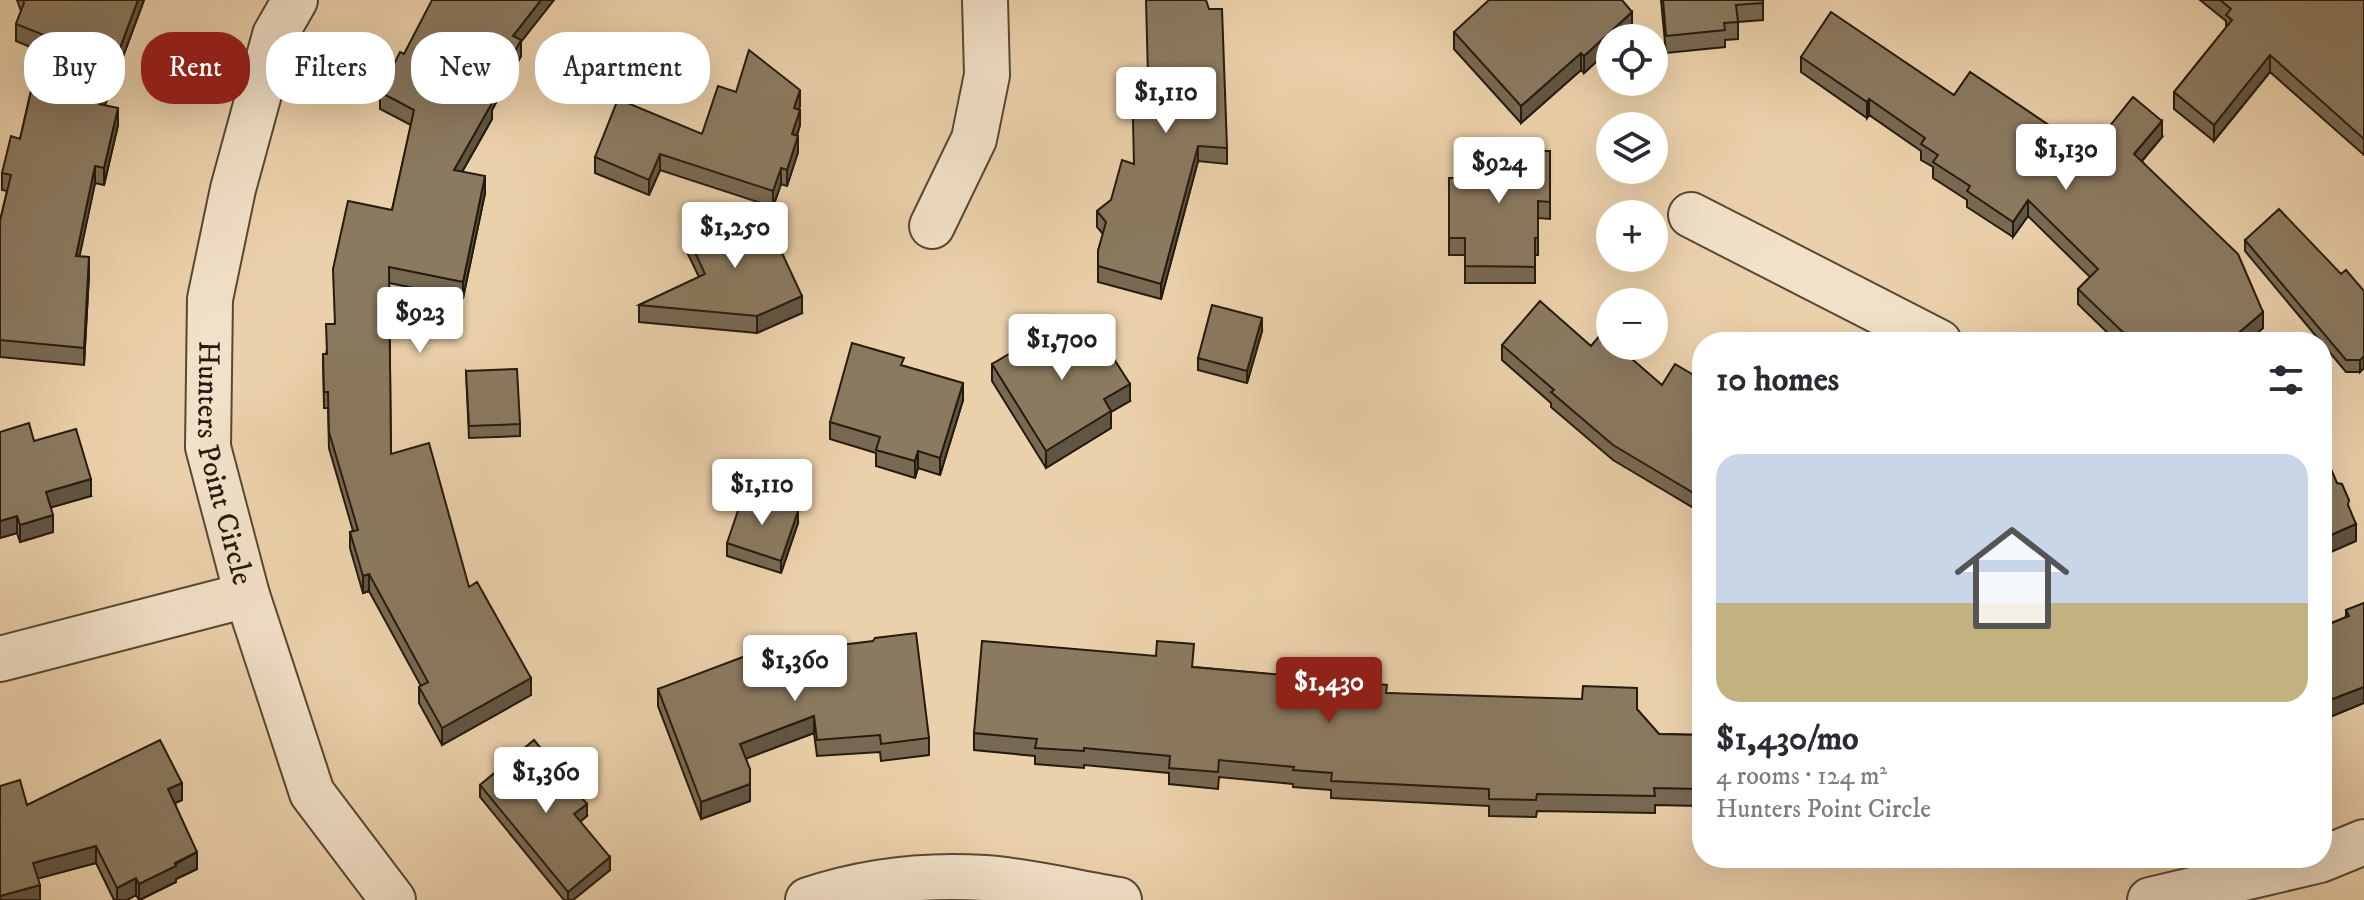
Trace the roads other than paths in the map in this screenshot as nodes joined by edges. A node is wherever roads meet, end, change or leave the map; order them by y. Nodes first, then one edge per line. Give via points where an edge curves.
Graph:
1 (295, 0) edge
2 (985, 0) edge
3 (1691, 215) dead end
4 (932, 226) dead end
5 (1919, 332) edge
6 (247, 595) junction
7 (0, 659) edge
8 (2364, 842) edge
9 (2332, 855) edge
10 (2241, 868) edge
11 (2212, 871) edge
12 (393, 900) edge
13 (808, 900) edge
14 (1119, 900) edge
15 (2150, 900) edge

1 - 6 street, Hunters Point Circle via 275,35 210,299 208,447
2 - 4 street via 987,75 974,139
3 - 5 street
6 - 7 street
6 - 12 street, Hunters Point Circle via 312,793
8 - 9 street
10 - 11 street
11 - 15 street
13 - 14 street via 908,878 986,878

